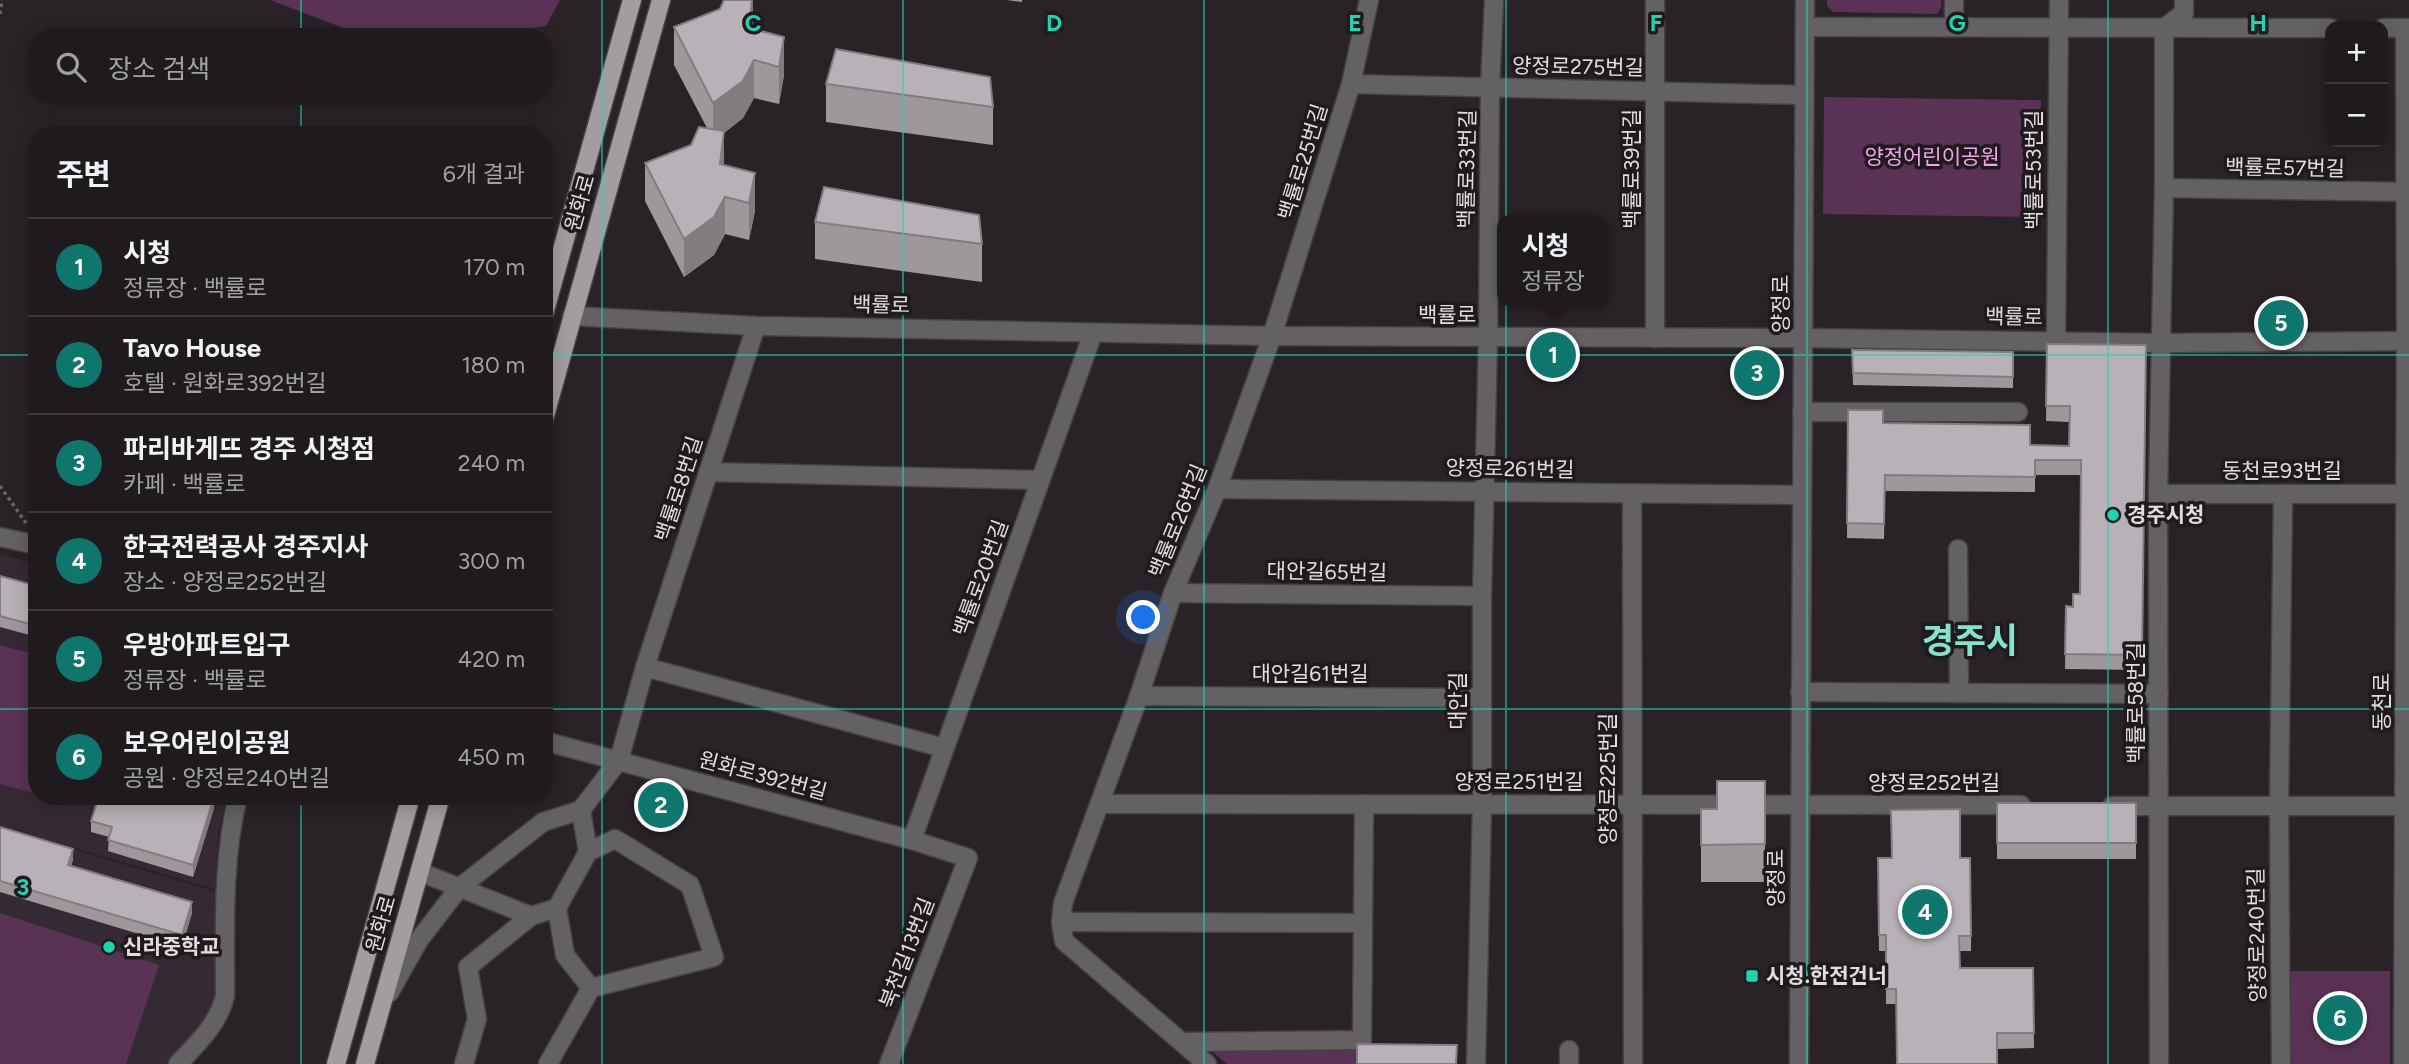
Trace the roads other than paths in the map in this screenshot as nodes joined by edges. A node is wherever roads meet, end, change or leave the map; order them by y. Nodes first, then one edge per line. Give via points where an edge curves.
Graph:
1 (632, 0) edge
2 (661, 0) edge
3 (1369, 0) edge
4 (1494, 0) edge
5 (1655, 0) edge
6 (1805, 0) edge
7 (1954, 0) edge
8 (2059, 0) edge
9 (2184, 0) edge
10 (1805, 27) junction
11 (1954, 27) junction
12 (2058, 28) junction
13 (2164, 28) junction
14 (2325, 28) edge
15 (2388, 28) edge
16 (2407, 28) edge
17 (1351, 84) junction
18 (1490, 87) junction
19 (1655, 91) junction
20 (1804, 95) junction
21 (2164, 188) junction
22 (2407, 192) edge
23 (553, 282) edge
24 (553, 315) edge
25 (572, 316) junction
26 (756, 326) junction
27 (1093, 333) junction
28 (1272, 337) junction
29 (1488, 338) junction
30 (1655, 338) junction
31 (1804, 338) junction
32 (2056, 341) junction
33 (2408, 341) edge
34 (2161, 343) junction
35 (553, 386) edge
36 (1802, 412) junction
37 (2018, 412) dead end
38 (708, 472) junction
39 (1040, 480) junction
40 (1217, 489) junction
41 (1485, 492) junction
42 (1632, 493) junction
43 (2158, 494) junction
44 (2283, 494) junction
45 (2407, 494) edge
46 (1802, 495) junction
47 (0, 537) edge
48 (28, 537) edge
49 (1958, 549) dead end
50 (1173, 593) junction
51 (1482, 596) junction
52 (2407, 599) edge
53 (645, 667) junction
54 (1800, 692) junction
55 (1959, 693) junction
56 (2159, 694) junction
57 (1139, 696) junction
58 (1481, 698) junction
59 (2407, 700) edge
60 (553, 743) edge
61 (944, 748) junction
62 (619, 760) junction
63 (1100, 804) junction
64 (1364, 804) junction
65 (1482, 804) junction
66 (236, 805) edge
67 (408, 805) edge
68 (439, 805) edge
69 (1631, 805) junction
70 (1799, 805) junction
71 (2034, 806) edge
72 (2089, 806) edge
73 (2158, 806) junction
74 (2279, 806) junction
75 (2407, 806) edge
76 (581, 810) junction
77 (912, 840) junction
78 (588, 852) junction
79 (968, 858) joint
80 (420, 872) junction
81 (459, 888) junction
82 (556, 908) junction
83 (2407, 912) edge
84 (531, 916) junction
85 (1061, 922) junction
86 (1362, 923) junction
87 (591, 988) junction
88 (382, 1005) junction
89 (2406, 1014) edge
90 (1182, 1042) junction
91 (178, 1064) edge
92 (336, 1064) edge
93 (365, 1064) edge
94 (464, 1064) edge
95 (548, 1064) edge
96 (889, 1064) edge
97 (1207, 1064) edge
98 (1476, 1064) edge
99 (1633, 1064) edge
100 (1799, 1064) edge
101 (2159, 1064) edge
102 (2281, 1064) edge
103 (2403, 1064) edge

1 - 23 main road, 원화로
2 - 25 main road, 원화로
3 - 17 street, 백률로25번길
4 - 18 street, 백률로33번길
5 - 19 street, 백률로39번길
6 - 10 street, 양정로
7 - 11 street
8 - 12 street, 백률로53번길
9 - 13 street via 2184,13
10 - 11 street
10 - 20 street, 양정로
11 - 12 street
12 - 13 street
12 - 32 street, 백률로53번길
13 - 14 street
13 - 21 street
15 - 16 street
16 - 22 street
17 - 18 street, 양정로275번길
17 - 28 street, 백률로25번길
18 - 19 street, 양정로275번길
18 - 29 street, 백률로33번길
19 - 20 street, 양정로275번길
19 - 30 street, 백률로39번길
20 - 31 street, 양정로
21 - 22 street, 백률로57번길
21 - 34 street
22 - 33 street
24 - 25 main road
25 - 26 street, 백률로
25 - 35 main road, 원화로
26 - 27 street, 백률로
26 - 38 street, 백률로8번길
27 - 28 street, 백률로
27 - 39 street, 백률로20번길
28 - 29 street, 백률로
28 - 40 street, 백률로26번길
29 - 30 street, 백률로
29 - 41 street, 대안길
30 - 31 street, 백률로
31 - 32 street, 백률로
31 - 36 street, 양정로
32 - 34 street, 백률로
33 - 34 street, 백률로
33 - 45 street, 동천로
34 - 43 street, 백률로58번길
36 - 37 street
36 - 46 street, 양정로
38 - 39 street
38 - 53 street, 백률로8번길
39 - 61 street, 백률로20번길
40 - 41 street, 양정로261번길
40 - 50 street, 백률로26번길
41 - 42 street, 양정로261번길
41 - 51 street, 대안길
42 - 46 street, 양정로261번길
42 - 69 street, 양정로225번길
43 - 44 street, 동천로93번길
43 - 56 street, 백률로58번길
44 - 45 street, 동천로93번길
44 - 74 street
45 - 52 street, 동천로
46 - 54 street, 양정로
47 - 48 street
49 - 55 street
50 - 51 street, 대안길65번길
50 - 57 street, 백률로26번길
51 - 58 street, 대안길
52 - 59 street, 동천로
53 - 61 street
53 - 62 street, 백률로8번길
54 - 55 street
54 - 70 street, 양정로
55 - 56 street
56 - 73 street, 백률로58번길
57 - 58 street, 대안길61번길
57 - 63 street, 백률로26번길
58 - 65 street, 대안길
59 - 75 street, 동천로
60 - 62 street, 원화로392번길
61 - 77 street, 백률로20번길
62 - 76 street
62 - 77 street, 원화로392번길
63 - 64 street, 양정로251번길
63 - 85 street, 백률로26번길 via 1063,903
64 - 65 street, 양정로251번길
64 - 86 street
65 - 69 street, 양정로251번길
65 - 98 street, 대안길
66 - 91 street via 225,886 225,996 221,1012
67 - 92 main road, 원화로
68 - 80 main road, 원화로
69 - 70 street, 양정로251번길
69 - 99 street, 양정로225번길
70 - 71 street, 양정로252번길
70 - 100 street, 양정로
72 - 73 street
73 - 74 street
73 - 101 street, 백률로58번길
74 - 75 street
74 - 102 street, 양정로240번길
75 - 83 street, 동천로
76 - 78 street
76 - 81 street via 543,822
77 - 79 street, 원화로392번길
78 - 82 street
78 - 87 street via 615,839 690,885 714,957
79 - 96 street, 북천길13번길
80 - 81 street
80 - 88 main road, 원화로
81 - 84 street
81 - 88 street via 419,940
82 - 84 street
82 - 87 street via 565,955
83 - 89 street, 동천로
84 - 94 street via 468,967 477,1019
85 - 86 street
85 - 90 street via 1064,941
86 - 90 street via 1362,1040
87 - 95 street
88 - 93 main road, 원화로
89 - 103 street, 동천로
90 - 97 street

